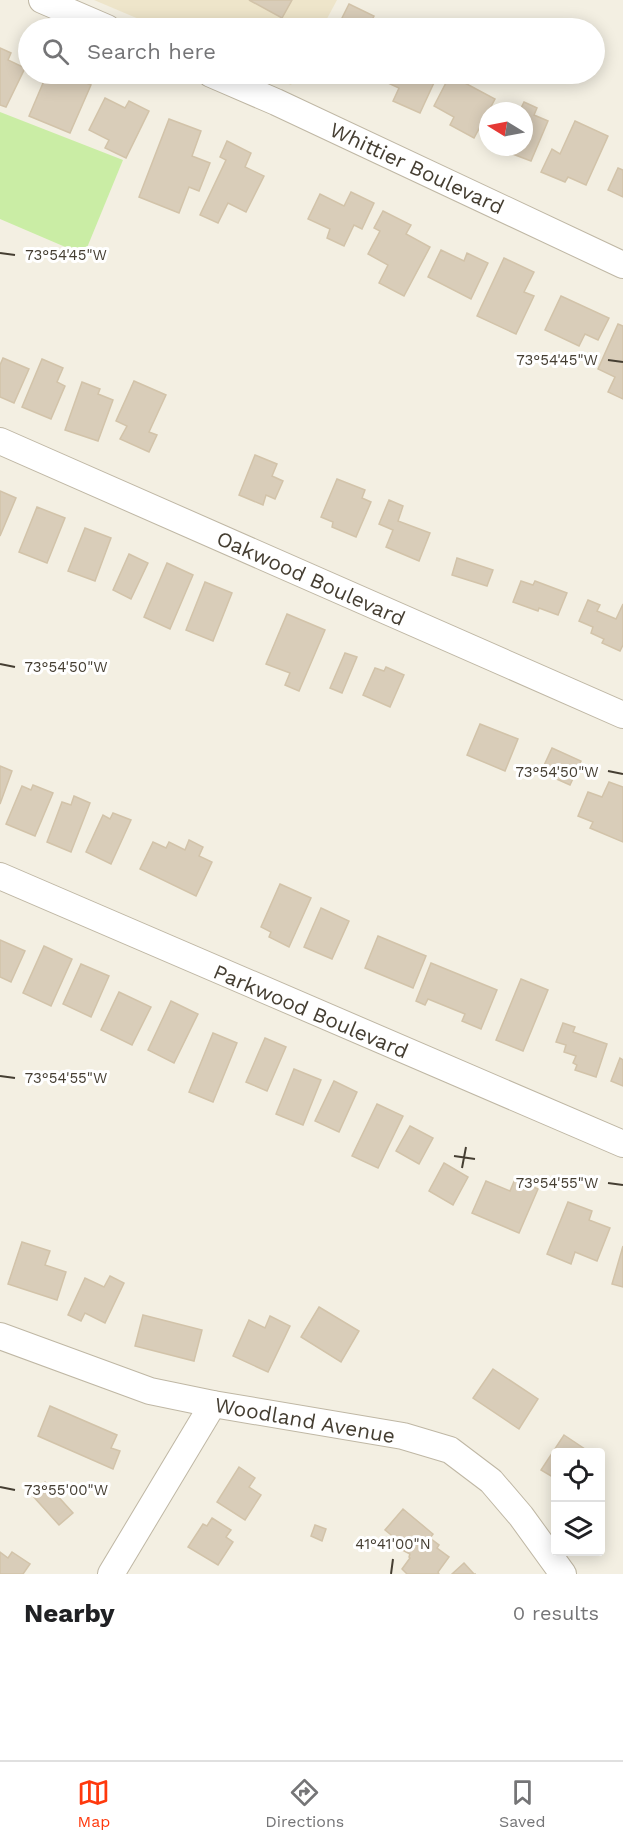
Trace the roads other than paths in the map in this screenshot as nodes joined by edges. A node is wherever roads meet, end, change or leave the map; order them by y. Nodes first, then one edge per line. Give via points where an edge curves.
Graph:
1 (42, 0) edge
2 (84, 18) edge
3 (234, 84) edge
4 (623, 265) edge
5 (0, 441) edge
6 (623, 715) edge
7 (0, 876) edge
8 (623, 1144) edge
9 (0, 1336) edge
10 (213, 1404) junction
11 (111, 1574) edge
12 (562, 1574) edge

1 - 2 street
3 - 4 street, Whittier Boulevard
5 - 6 street, Oakwood Boulevard
7 - 8 street, Parkwood Boulevard
9 - 10 street, Woodland Avenue via 150,1391
10 - 11 street
10 - 12 street, Woodland Avenue via 403,1436 450,1450 491,1481

